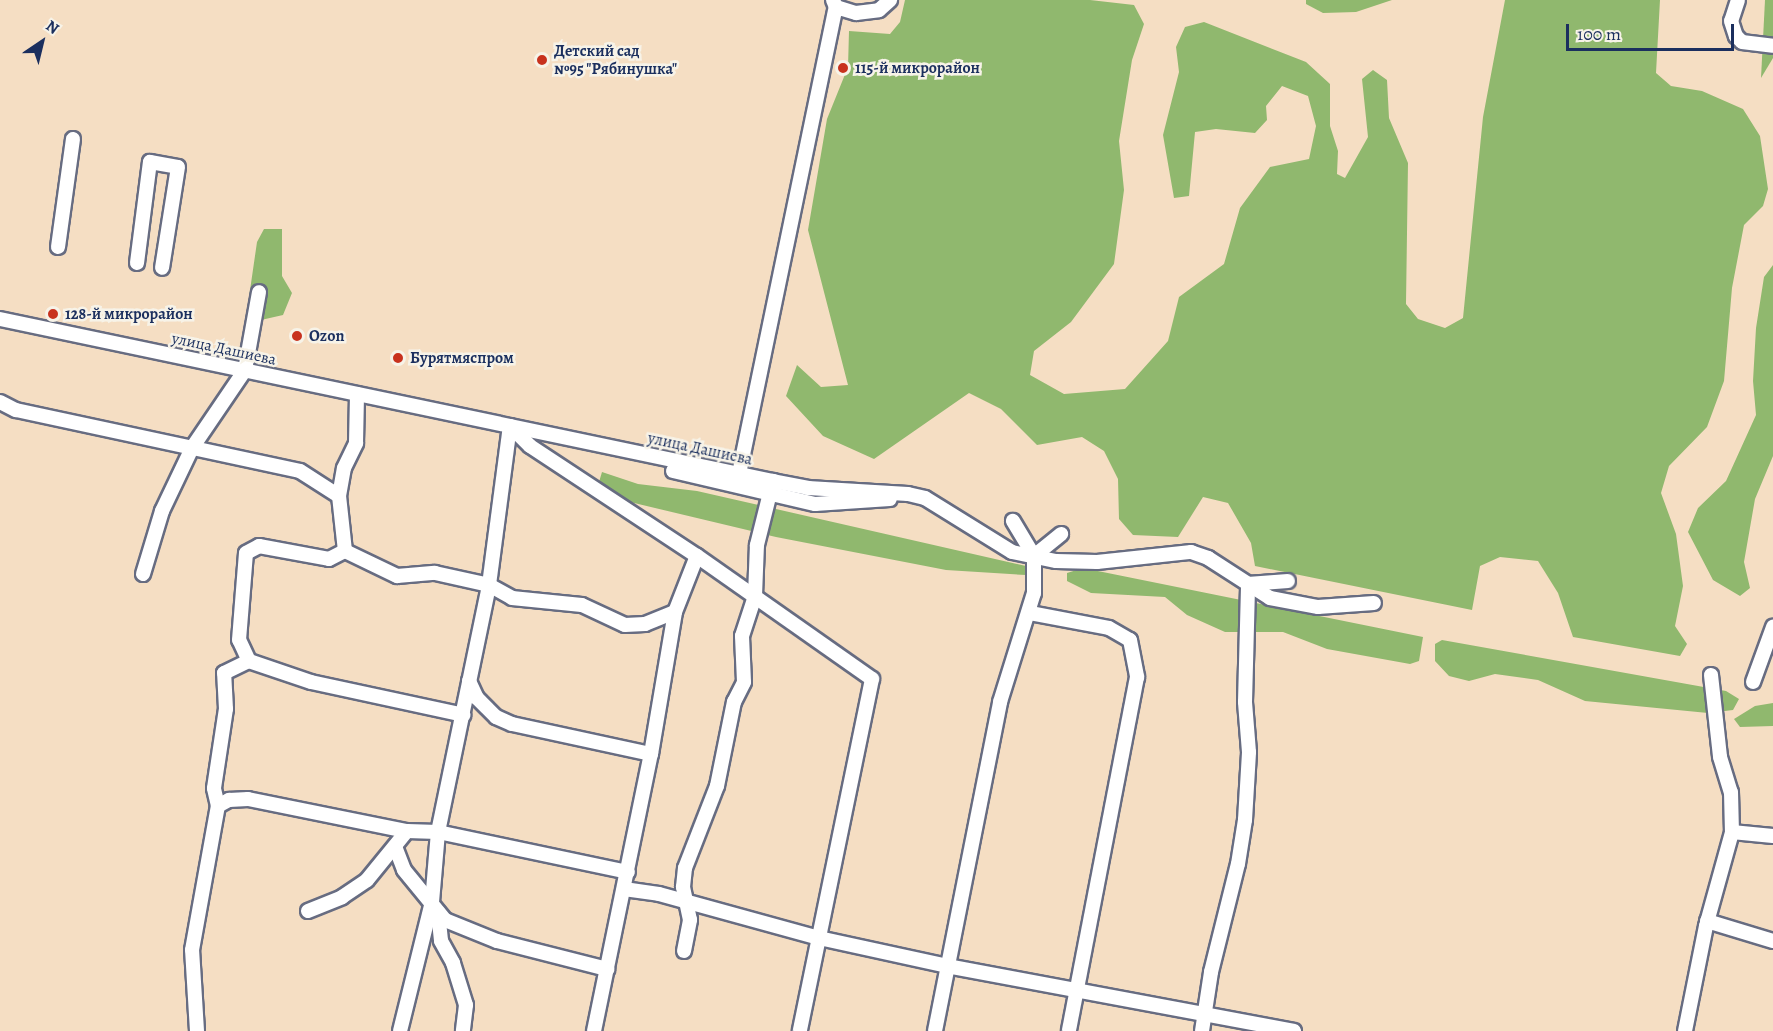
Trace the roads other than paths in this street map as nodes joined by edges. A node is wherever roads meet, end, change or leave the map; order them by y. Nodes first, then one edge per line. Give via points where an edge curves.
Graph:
1 (890, 0) edge
2 (1738, 0) edge
3 (835, 3) edge
4 (1773, 46) edge
5 (73, 139) dead end
6 (58, 247) dead end
7 (137, 263) dead end
8 (162, 268) dead end
9 (259, 292) dead end
10 (0, 319) edge
11 (245, 370) junction
12 (357, 394) junction
13 (0, 402) edge
14 (510, 426) junction
15 (192, 448) junction
16 (673, 471) dead end
17 (739, 474) junction
18 (772, 488) junction
19 (339, 496) junction
20 (1013, 521) dead end
21 (1061, 534) dead end
22 (345, 551) junction
23 (697, 556) junction
24 (1034, 556) junction
25 (143, 574) dead end
26 (1288, 581) dead end
27 (1248, 584) junction
28 (489, 585) junction
29 (755, 596) junction
30 (1374, 603) dead end
31 (675, 612) junction
32 (1030, 613) junction
33 (1773, 627) edge
34 (249, 661) junction
35 (1711, 675) dead end
36 (469, 681) junction
37 (1753, 682) dead end
38 (463, 716) junction
39 (651, 754) junction
40 (218, 806) junction
41 (408, 831) junction
42 (438, 832) junction
43 (1732, 832) junction
44 (1773, 836) edge
45 (396, 849) junction
46 (628, 872) junction
47 (624, 889) junction
48 (685, 903) junction
49 (435, 907) junction
50 (308, 911) dead end
51 (1707, 921) junction
52 (819, 938) junction
53 (1773, 941) edge
54 (684, 951) dead end
55 (947, 966) junction
56 (607, 969) junction
57 (1078, 993) junction
58 (1203, 1014) junction
59 (197, 1031) edge
60 (400, 1031) edge
61 (463, 1031) edge
62 (594, 1031) edge
63 (800, 1031) edge
64 (935, 1031) edge
65 (1069, 1031) edge
66 (1203, 1031) edge
67 (1294, 1031) edge
68 (1685, 1031) edge

1 - 3 street via 879,10 856,13
2 - 4 street via 1731,21 1736,36 1742,42
3 - 17 street
5 - 6 street
7 - 8 street via 150,162 178,167
9 - 11 street
10 - 11 street, улица Дашиева
11 - 12 street, улица Дашиева
11 - 15 street
12 - 14 street, улица Дашиева
12 - 19 street via 356,443 344,468
13 - 15 street via 16,410
14 - 17 street, улица Дашиева
14 - 23 street via 530,446
14 - 28 street
15 - 19 street via 300,471
15 - 25 street via 162,511
16 - 18 street
17 - 18 street, улица Дашиева
18 - 24 street, улица Дашиева via 892,491 925,498 1012,552
18 - 29 street via 757,545
19 - 22 street
20 - 24 street
21 - 24 street
22 - 28 street via 397,576 435,573
22 - 34 street via 329,559 259,546 246,553 239,640
23 - 29 street
23 - 31 street
24 - 27 street, улица Дашиева via 1096,562 1191,552 1208,558
24 - 32 street
26 - 27 street
27 - 30 street, улица Дашиева via 1270,598 1318,607
27 - 58 street via 1245,702 1249,752 1245,820
28 - 31 street via 512,598 582,605 625,625 645,624
28 - 36 street
29 - 48 street via 742,636 744,681 734,702 717,786 685,868
29 - 52 street via 872,679
31 - 39 street
32 - 55 street via 1000,702
32 - 57 street via 1116,632 1130,640 1137,677
33 - 37 street
34 - 38 street via 310,682
34 - 40 street via 224,673 226,709 214,788
35 - 43 street via 1720,757 1731,792
36 - 38 street
36 - 39 street via 477,698 496,717 512,724
38 - 42 street
39 - 46 street
40 - 41 street via 229,800 248,799
40 - 59 street via 192,950
41 - 42 street
41 - 45 street
42 - 46 street
42 - 49 street
43 - 44 street
43 - 51 street
45 - 49 street via 404,870
45 - 50 street via 368,880 342,897
46 - 47 street
47 - 48 street
47 - 56 street
48 - 52 street
48 - 54 street via 690,921
49 - 56 street via 445,920 497,941
49 - 60 street
49 - 61 street via 441,941 453,963 466,1005
51 - 53 street
51 - 68 street
52 - 55 street
52 - 63 street
55 - 57 street
55 - 64 street
56 - 62 street
57 - 58 street
57 - 65 street
58 - 66 street
58 - 67 street

